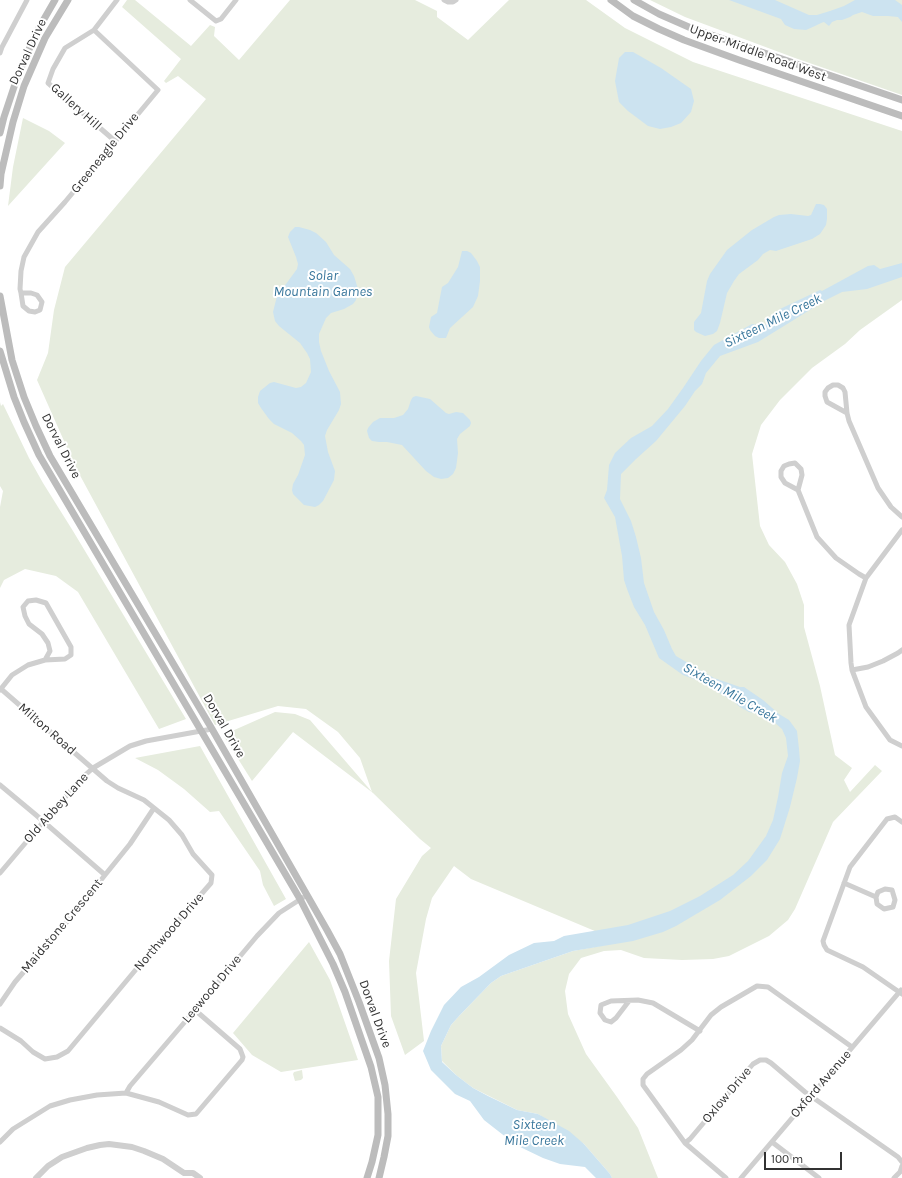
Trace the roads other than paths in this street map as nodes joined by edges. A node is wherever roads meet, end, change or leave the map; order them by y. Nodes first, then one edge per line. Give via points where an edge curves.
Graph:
1 (27, 0) edge
2 (55, 0) edge
3 (68, 0) edge
4 (116, 0) edge
5 (190, 0) edge
6 (236, 0) edge
7 (444, 0) edge
8 (456, 0) edge
9 (611, 0) edge
10 (634, 0) edge
11 (94, 30) junction
12 (1, 47) edge
13 (0, 53) edge
14 (902, 100) edge
15 (902, 116) edge
16 (0, 133) edge
17 (115, 141) junction
18 (0, 186) edge
19 (21, 293) junction
20 (0, 296) edge
21 (0, 351) edge
22 (847, 414) junction
23 (798, 490) junction
24 (902, 517) edge
25 (902, 530) edge
26 (866, 578) junction
27 (902, 650) edge
28 (45, 660) junction
29 (852, 670) junction
30 (0, 690) edge
31 (212, 730) junction
32 (202, 731) junction
33 (902, 746) edge
34 (93, 768) junction
35 (0, 785) edge
36 (154, 808) junction
37 (44, 821) junction
38 (902, 822) edge
39 (0, 873) edge
40 (105, 875) junction
41 (844, 883) junction
42 (307, 895) junction
43 (876, 897) dead end
44 (300, 899) junction
45 (901, 992) edge
46 (629, 1001) junction
47 (0, 1004) edge
48 (195, 1010) junction
49 (0, 1028) edge
50 (700, 1030) junction
51 (852, 1047) junction
52 (126, 1093) junction
53 (811, 1096) junction
54 (0, 1142) edge
55 (772, 1142) junction
56 (685, 1143) junction
57 (902, 1162) edge
58 (902, 1166) edge
59 (185, 1175) edge
60 (36, 1178) edge
61 (200, 1178) edge
62 (367, 1178) edge
63 (379, 1178) edge
64 (726, 1178) edge
65 (741, 1178) edge
66 (819, 1178) edge
67 (894, 1178) edge

1 - 12 street
2 - 16 main road, Dorval Drive via 36,33 18,75
3 - 18 main road, Dorval Drive via 45,38 24,86 13,122
4 - 11 street, Gallery Hill
5 - 6 street via 216,21 221,19
7 - 8 street
9 - 15 main road, Upper Middle Road West via 633,16 684,40
10 - 14 main road, Upper Middle Road West via 678,23
11 - 17 street, Greeneagle Drive via 158,90
11 - 17 street, Gallery Hill via 65,48 48,83
12 - 13 street
17 - 19 street, Greeneagle Drive via 38,232 24,257
19 - 19 street, Greeneagle Drive via 28,311 40,310 42,302 38,295
20 - 31 main road, Dorval Drive via 12,360 27,404 50,456
21 - 32 main road, Dorval Drive via 14,398 39,455
22 - 22 street via 827,402 825,392 828,388 833,385 843,388
22 - 24 street via 878,488 891,507
23 - 23 street via 801,469 796,463 784,466 781,478
23 - 26 street via 817,537 836,558
25 - 26 street
26 - 29 street via 849,625
27 - 29 street via 868,667
28 - 28 street via 50,651 48,643 24,616 24,607 28,601 46,603 72,647 71,655 65,659
28 - 30 street via 12,675
29 - 33 street via 866,707 890,740
30 - 34 street, Milton Road
31 - 32 street, Old Abbey Lane
31 - 42 main road, Dorval Drive
32 - 34 street, Old Abbey Lane via 130,746
32 - 44 main road, Dorval Drive
34 - 36 street, Northwood Drive via 118,788 144,800
34 - 37 street, Old Abbey Lane
35 - 37 street, Maidstone Crescent
36 - 40 street
36 - 49 street, Northwood Drive via 180,831 193,854 212,875 211,883 68,1051 57,1057 45,1059
37 - 39 street, Old Abbey Lane
37 - 40 street, Maidstone Crescent
38 - 41 street via 895,817 888,819 850,867
40 - 47 street, Maidstone Crescent via 15,982
41 - 43 street
41 - 45 street via 823,940 824,945 827,950 863,967
42 - 44 street, Leewood Drive
42 - 63 main road, Dorval Drive via 340,954 382,1070 387,1098 388,1129
44 - 48 street, Leewood Drive via 279,913 256,936
44 - 62 main road, Dorval Drive via 345,992 375,1082 379,1128
45 - 51 street, Oxford Avenue
46 - 46 street via 601,1004 600,1013 610,1022
46 - 50 street via 653,1003
48 - 52 street, Leewood Drive
48 - 52 street via 240,1049 242,1060 193,1115 180,1113 159,1102
50 - 51 street via 721,1007 757,986 768,987
50 - 56 street via 682,1050 651,1070 643,1079 644,1085
51 - 53 street, Oxford Avenue
52 - 54 street via 96,1095 50,1106 13,1129
53 - 55 street, Oxford Avenue
53 - 56 street, Oxlow Drive via 766,1060 760,1060 753,1064
53 - 57 street, Oxlow Drive
55 - 65 street, Oxford Avenue
55 - 66 street
56 - 64 street
58 - 67 street
59 - 60 street via 163,1159 144,1151 119,1145 100,1145 62,1157
59 - 61 street via 193,1173

